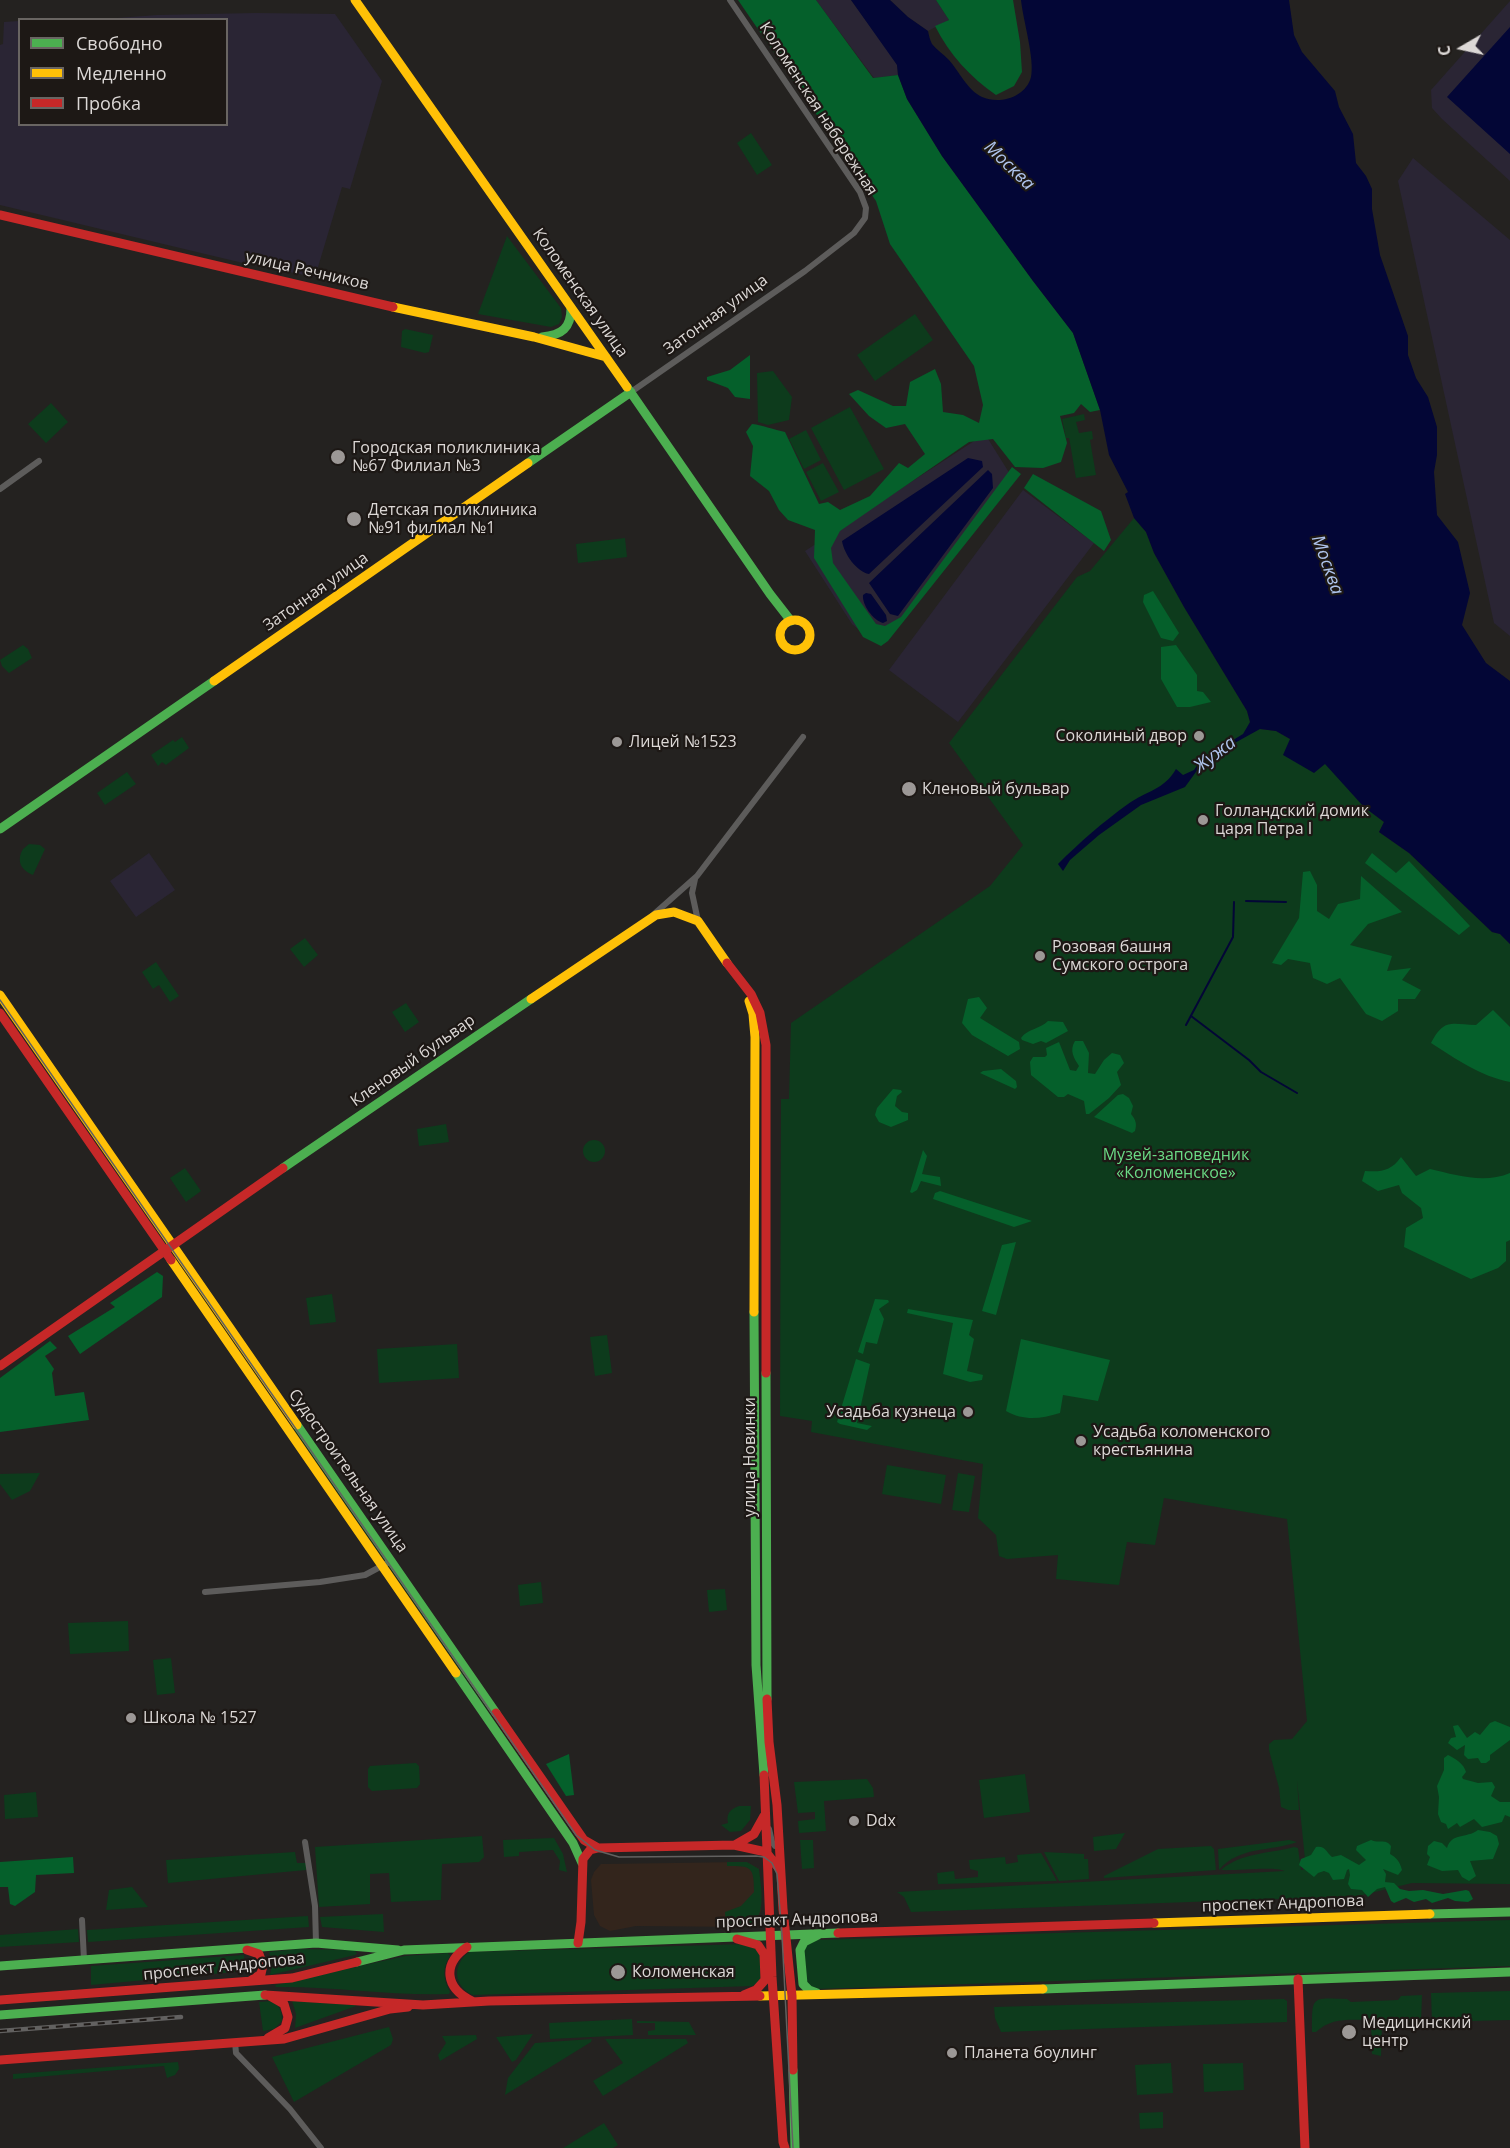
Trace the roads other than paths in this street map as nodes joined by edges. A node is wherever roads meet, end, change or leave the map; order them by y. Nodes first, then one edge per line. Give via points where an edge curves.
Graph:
1 (355, 0) edge
2 (730, 0) edge
3 (0, 215) edge
4 (854, 233) joint
5 (571, 307) junction
6 (534, 337) junction
7 (606, 357) junction
8 (631, 392) junction
9 (39, 461) dead end
10 (0, 489) edge
11 (778, 604) junction
12 (791, 621) junction
13 (782, 628) junction
14 (803, 737) dead end
15 (0, 829) edge
16 (697, 876) junction
17 (645, 921) junction
18 (698, 921) junction
19 (742, 984) junction
20 (0, 995) edge
21 (0, 1013) edge
22 (755, 1093) junction
23 (766, 1093) junction
24 (173, 1245) junction
25 (164, 1251) junction
26 (0, 1366) edge
27 (391, 1561) junction
28 (382, 1567) junction
29 (765, 1569) junction
30 (754, 1570) junction
31 (205, 1592) dead end
32 (766, 1811) junction
33 (305, 1842) dead end
34 (734, 1845) junction
35 (779, 1846) junction
36 (598, 1848) junction
37 (766, 1852) junction
38 (582, 1863) junction
39 (781, 1872) junction
40 (1510, 1913) edge
41 (82, 1920) dead end
42 (823, 1934) junction
43 (770, 1935) junction
44 (787, 1935) junction
45 (730, 1937) junction
46 (316, 1943) junction
47 (578, 1943) junction
48 (467, 1947) junction
49 (239, 1948) junction
50 (404, 1950) junction
51 (84, 1960) junction
52 (0, 1966) edge
53 (1509, 1971) edge
54 (1298, 1979) junction
55 (247, 1982) junction
56 (266, 1995) junction
57 (826, 1995) junction
58 (772, 1996) junction
59 (792, 1996) junction
60 (736, 1997) junction
61 (0, 2000) edge
62 (475, 2002) junction
63 (423, 2005) junction
64 (0, 2015) edge
65 (263, 2039) junction
66 (235, 2042) junction
67 (0, 2060) edge
68 (780, 2110) junction
69 (795, 2110) junction
70 (321, 2148) edge
71 (785, 2148) edge
72 (795, 2148) edge
73 (1305, 2148) edge

1 - 5 street, Коломенская улица
2 - 4 street, Коломенская набережная via 864,198 865,218
3 - 6 street, улица Речников
4 - 8 street, Затонная улица
5 - 6 street via 571,323 565,330 553,336
5 - 7 street, Коломенская улица
6 - 7 street, улица Речников
7 - 8 street, Коломенская улица
8 - 11 street, Коломенская улица
8 - 15 street, Затонная улица
9 - 10 street
11 - 12 street, Коломенская улица
11 - 13 street, Коломенская улица
12 - 13 street
12 - 13 street, Коломенская улица via 808,628 810,637 804,647 786,647 781,640
14 - 16 street, Кленовый бульвар
16 - 17 street, Кленовый бульвар
16 - 18 street, улица Новинки via 692,893
17 - 18 street via 675,912
17 - 24 street, Кленовый бульвар
18 - 19 street, улица Новинки
19 - 22 street, улица Новинки via 752,1006 755,1026
19 - 23 street, улица Новинки via 752,994 762,1022
20 - 24 street, Судостроительная улица
21 - 25 street, Судостроительная улица
22 - 23 street via 762,1087
22 - 30 street, улица Новинки
23 - 29 street, улица Новинки
24 - 25 street, Кленовый бульвар
24 - 27 street, Судостроительная улица
25 - 26 street, Кленовый бульвар
25 - 28 street, Судостроительная улица
27 - 28 street
27 - 36 street, Судостроительная улица via 578,1832
28 - 31 street via 365,1575 320,1582
28 - 38 street, Судостроительная улица via 575,1846
29 - 30 street
29 - 35 street, улица Новинки via 769,1742
30 - 32 street, улица Новинки via 758,1715
32 - 34 street via 754,1835
32 - 35 street via 772,1842
32 - 37 street, улица Новинки
33 - 46 street via 315,1906
34 - 36 street
34 - 37 street
35 - 39 street, улица Новинки
36 - 38 street via 584,1855
37 - 39 street
37 - 43 street, улица Новинки
38 - 47 street
39 - 44 street, улица Новинки
40 - 42 street, проспект Андропова
41 - 51 street
42 - 44 street, проспект Андропова
42 - 57 street via 808,1939 800,1950 803,1984
43 - 44 street, проспект Андропова
43 - 45 street, проспект Андропова
43 - 58 street, улица Новинки
44 - 59 street, улица Новинки
45 - 47 street, проспект Андропова
45 - 60 street via 758,1945 764,1954 765,1980 753,1992
46 - 49 street
46 - 50 street
47 - 48 street, проспект Андропова
48 - 50 street, проспект Андропова
48 - 62 street via 453,1959 450,1977 458,1993
49 - 51 street
49 - 55 street via 255,1950 264,1961 261,1974
50 - 55 street, проспект Андропова via 292,1978
51 - 52 street
53 - 54 street, проспект Андропова
54 - 57 street, проспект Андропова
54 - 73 street
55 - 61 street, проспект Андропова
56 - 63 street, проспект Андропова
56 - 64 street, проспект Андропова
56 - 65 street via 281,2001 288,2018 283,2030
57 - 59 street, проспект Андропова
58 - 59 street, проспект Андропова
58 - 60 street, проспект Андропова
58 - 68 street, улица Новинки
59 - 69 street, улица Новинки
60 - 62 street, проспект Андропова
62 - 63 street, проспект Андропова
63 - 65 street via 390,2009 284,2039
65 - 66 street
66 - 67 street
66 - 70 street via 236,2053
68 - 69 street
68 - 71 street, улица Новинки
69 - 72 street, улица Новинки

